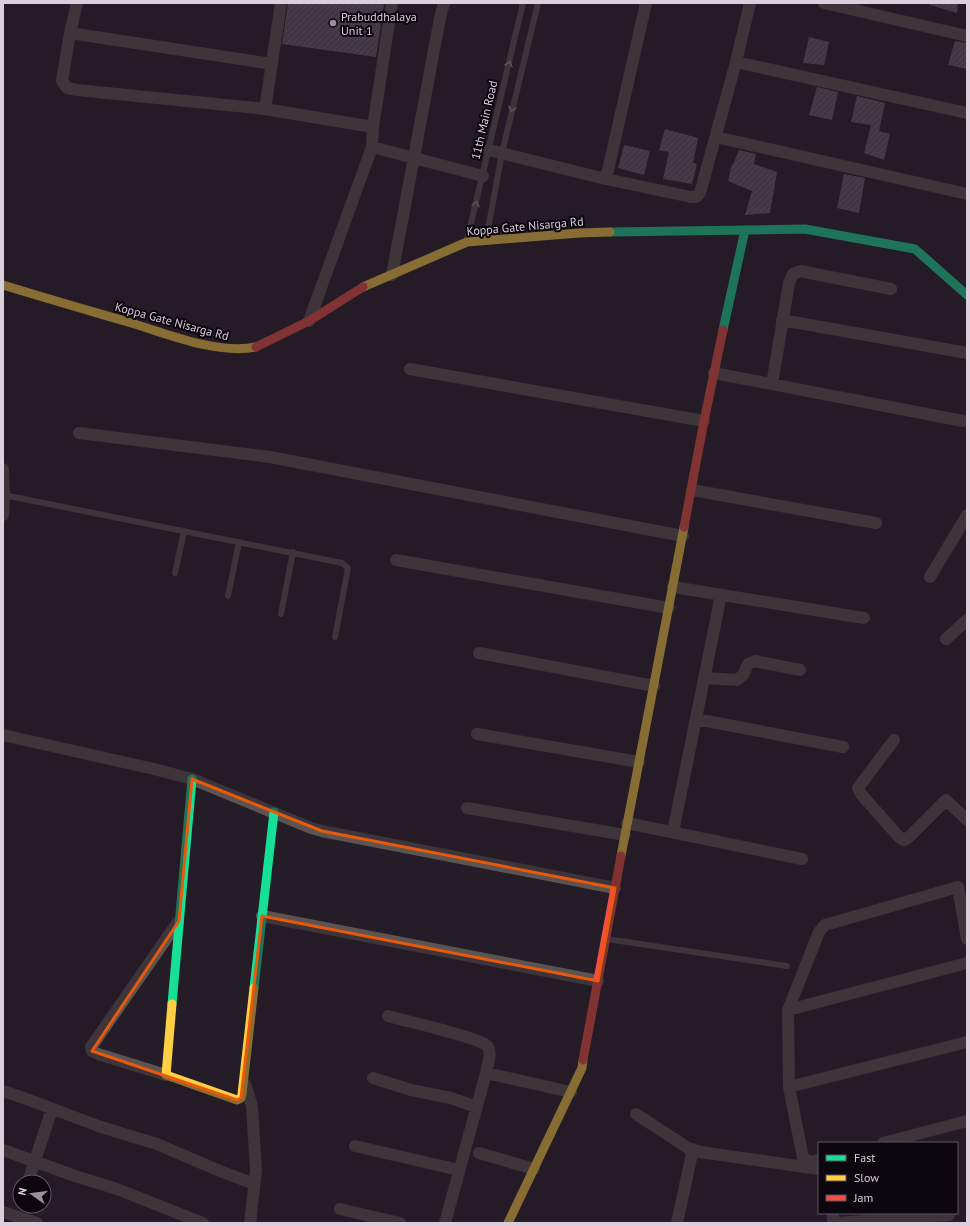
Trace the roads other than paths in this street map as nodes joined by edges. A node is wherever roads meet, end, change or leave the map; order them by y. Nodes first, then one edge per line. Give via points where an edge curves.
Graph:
1 (77, 3) edge
2 (281, 3) edge
3 (392, 3) edge
4 (444, 3) edge
5 (523, 3) edge
6 (538, 3) edge
7 (646, 3) edge
8 (750, 3) edge
9 (824, 3) edge
10 (70, 33) junction
11 (967, 36) edge
12 (736, 62) junction
13 (272, 64) junction
14 (265, 109) junction
15 (967, 114) edge
16 (374, 127) junction
17 (716, 137) junction
18 (372, 147) junction
19 (489, 150) junction
20 (502, 153) junction
21 (413, 157) junction
22 (483, 176) junction
23 (606, 179) junction
24 (967, 194) edge
25 (744, 230) junction
26 (486, 240) junction
27 (467, 242) junction
28 (392, 275) junction
29 (3, 285) edge
30 (891, 289) dead end
31 (967, 295) edge
32 (782, 320) junction
33 (309, 321) junction
34 (967, 353) edge
35 (410, 369) dead end
36 (714, 373) junction
37 (772, 384) junction
38 (704, 421) junction
39 (963, 421) dead end
40 (79, 433) dead end
41 (3, 468) edge
42 (692, 490) junction
43 (4, 495) junction
44 (3, 515) edge
45 (967, 515) edge
46 (876, 523) dead end
47 (184, 531) junction
48 (683, 536) junction
49 (239, 542) junction
50 (293, 552) junction
51 (396, 560) dead end
52 (175, 573) dead end
53 (930, 577) dead end
54 (673, 587) junction
55 (721, 595) junction
56 (228, 596) dead end
57 (669, 608) junction
58 (281, 614) dead end
59 (864, 618) dead end
60 (967, 620) edge
61 (336, 637) dead end
62 (946, 639) dead end
63 (479, 654) dead end
64 (800, 670) dead end
65 (704, 678) junction
66 (654, 686) junction
67 (696, 719) junction
68 (477, 734) dead end
69 (3, 735) edge
70 (894, 740) dead end
71 (843, 747) dead end
72 (639, 762) junction
73 (192, 779) junction
74 (468, 808) dead end
75 (274, 812) junction
76 (967, 820) edge
77 (627, 823) junction
78 (673, 832) junction
79 (625, 835) junction
80 (802, 859) dead end
81 (615, 888) junction
82 (964, 910) edge
83 (262, 916) junction
84 (179, 921) junction
85 (606, 939) junction
86 (967, 939) edge
87 (967, 963) edge
88 (787, 966) dead end
89 (598, 981) junction
90 (788, 1010) junction
91 (388, 1016) dead end
92 (967, 1042) edge
93 (486, 1073) junction
94 (166, 1075) junction
95 (373, 1078) dead end
96 (244, 1079) junction
97 (790, 1087) junction
98 (3, 1092) edge
99 (571, 1092) junction
100 (476, 1107) junction
101 (52, 1109) junction
102 (636, 1114) dead end
103 (967, 1121) edge
104 (887, 1142) edge
105 (355, 1146) dead end
106 (693, 1149) junction
107 (3, 1150) edge
108 (479, 1153) dead end
109 (818, 1160) edge
110 (35, 1161) junction
111 (534, 1169) junction
112 (818, 1169) edge
113 (459, 1170) junction
114 (31, 1174) edge
115 (254, 1184) junction
116 (340, 1209) dead end
117 (24, 1214) edge
118 (949, 1216) dead end
119 (37, 1223) edge
120 (203, 1223) edge
121 (250, 1223) edge
122 (400, 1223) edge
123 (445, 1223) edge
124 (508, 1223) edge
125 (677, 1223) edge
126 (836, 1223) edge

1 - 10 street
2 - 13 street
3 - 16 street
4 - 21 street
19 -> 5 lane, 11th Main Road
6 -> 20 lane, 11th Main Road
7 - 23 street
8 - 12 street
9 - 11 street
10 - 13 street
10 - 14 street via 62,82 67,88
12 - 15 street
12 - 17 street
13 - 14 street
14 - 16 street
16 - 18 street
17 - 23 street via 700,193 696,197
17 - 24 street
18 - 21 street
18 - 33 street
19 - 20 street
19 - 22 lane, 11th Main Road
20 - 23 street
20 - 26 lane, 11th Main Road
21 - 22 street
21 - 28 street
27 -> 22 lane, 11th Main Road
25 - 26 street, Koppa Gate Nisarga Rd via 579,233
25 - 31 street, Koppa Gate Nisarga Rd via 805,230 906,247 922,255
25 - 36 street
26 - 27 street, Koppa Gate Nisarga Rd
27 - 28 street, Koppa Gate Nisarga Rd
28 - 33 street, Koppa Gate Nisarga Rd via 360,289
29 - 33 street, Koppa Gate Nisarga Rd via 228,349 255,347
30 - 32 street via 800,272 793,274 789,283
32 - 34 street
32 - 37 street
35 - 38 street
36 - 37 street
36 - 38 street
37 - 39 street
38 - 42 street
40 - 48 street via 270,457
41 - 43 street
42 - 46 street
42 - 48 street
43 - 44 street
43 - 47 lane
45 - 53 street
47 - 49 lane
47 - 52 lane
48 - 54 street
49 - 50 lane
49 - 56 lane
50 - 58 lane
50 - 61 lane via 342,563 348,568
51 - 57 street
54 - 55 street
54 - 57 street
55 - 59 street
55 - 65 street
57 - 66 street
60 - 62 street
63 - 66 street
64 - 65 street via 755,661 748,664 743,675 737,680
65 - 67 street
66 - 72 street
67 - 71 street
67 - 78 street
68 - 72 street
69 - 73 street via 154,768
70 - 76 street via 858,788 900,837 904,840 910,837 946,800
72 - 77 street
73 - 75 street
73 - 84 street
74 - 79 street
75 - 81 street via 311,828
75 - 83 street
77 - 78 street
77 - 79 street
78 - 80 street
79 - 81 street
81 - 85 street
82 - 86 street
82 - 90 street via 958,887 824,925
83 - 89 street
83 - 96 street
84 - 94 street
84 - 94 street via 92,1046 92,1051 98,1054
85 - 88 lane
85 - 89 street
87 - 90 street
89 - 99 street via 582,1068
90 - 97 street
91 - 93 street via 462,1036 488,1046 490,1051
92 - 97 street
93 - 99 street
93 - 100 street
94 - 96 street via 237,1100 241,1098
95 - 100 street
96 - 115 street via 252,1106 256,1170
97 - 109 street via 803,1158 810,1162
98 - 101 street
99 - 111 street
100 - 113 street
101 - 110 street
101 - 115 street via 157,1144
102 - 106 street
103 - 104 street
105 - 113 street
106 - 112 street
106 - 125 street
107 - 110 street
108 - 111 street
110 - 114 street
110 - 120 street via 117,1189
111 - 124 street
113 - 123 street
115 - 121 street
116 - 122 street
117 - 119 street
118 - 126 street

